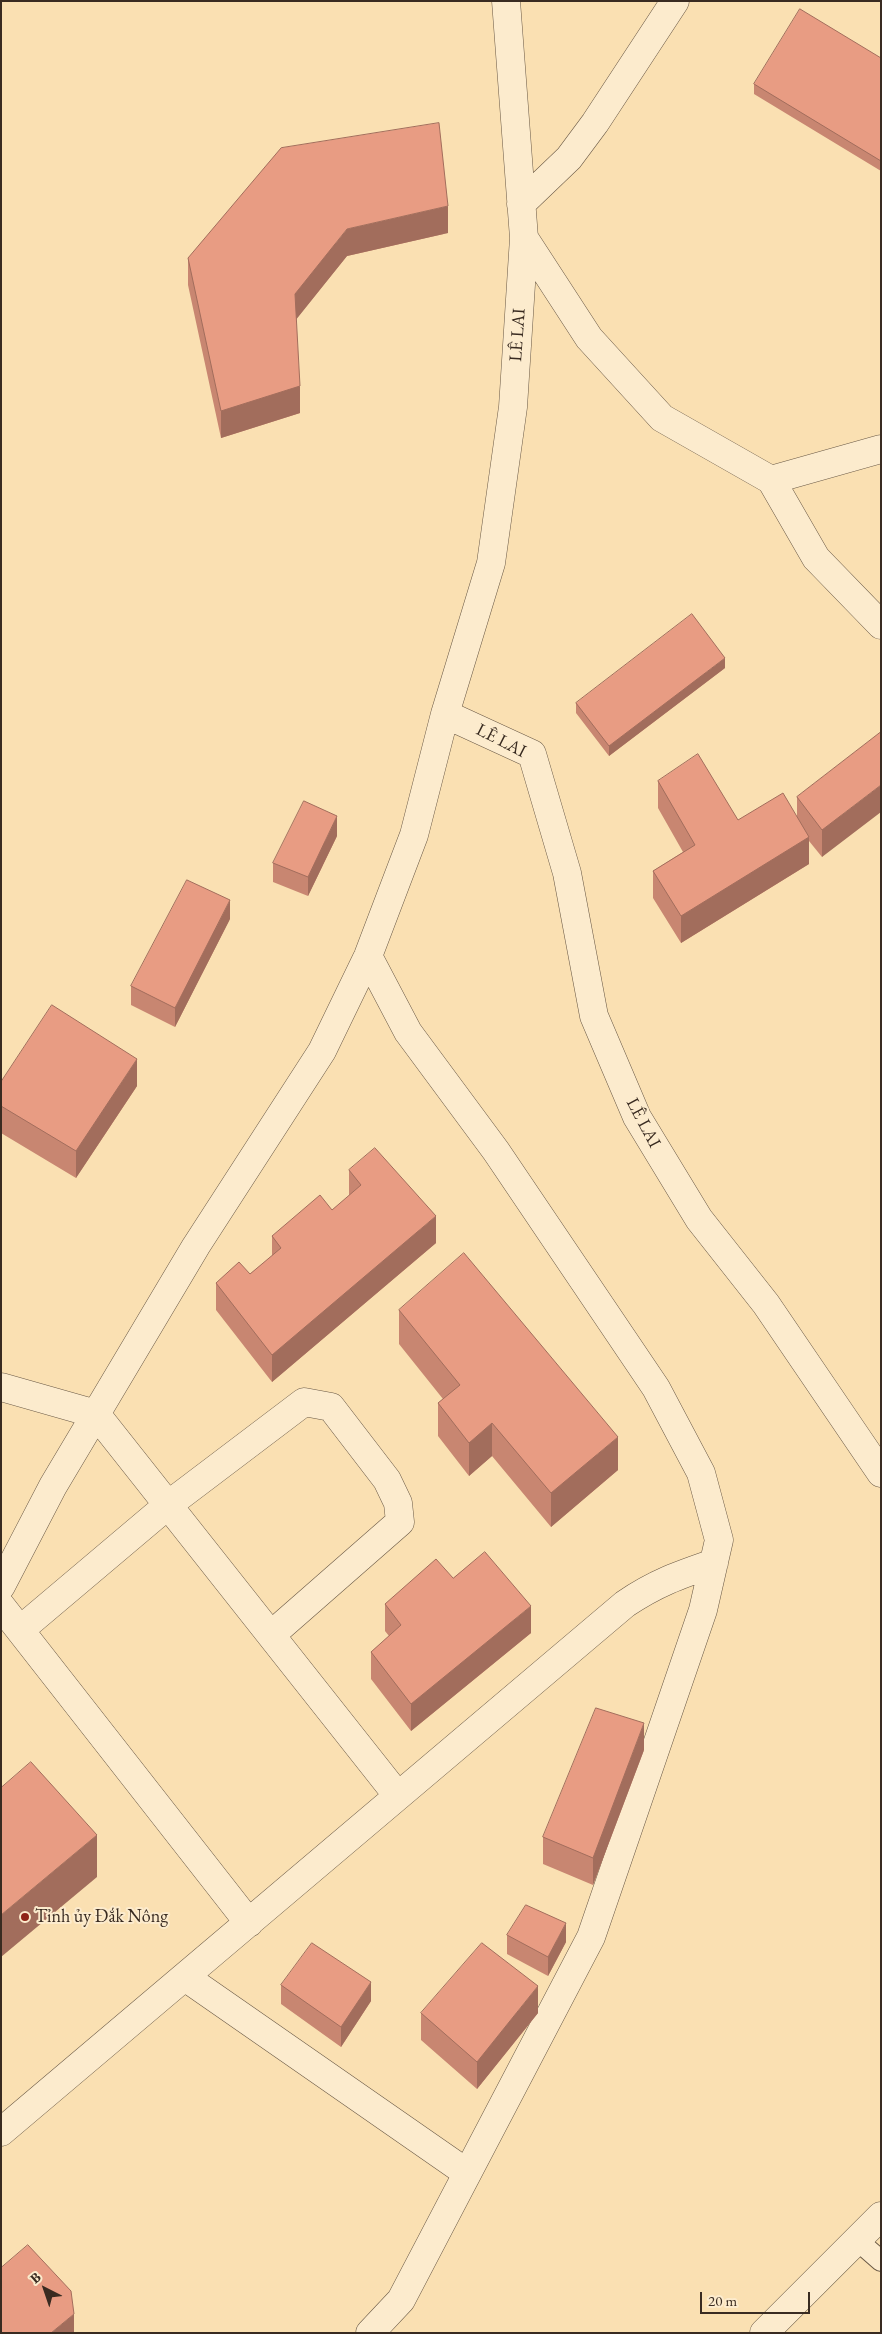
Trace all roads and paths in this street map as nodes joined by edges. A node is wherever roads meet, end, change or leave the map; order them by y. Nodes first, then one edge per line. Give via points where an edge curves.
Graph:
1 (506, 1) edge
2 (675, 1) edge
3 (521, 204) junction
4 (524, 238) junction
5 (881, 449) edge
6 (772, 480) junction
7 (881, 625) edge
8 (445, 714) junction
9 (368, 956) junction
10 (1, 1387) edge
11 (96, 1414) junction
12 (881, 1473) edge
13 (168, 1505) junction
14 (714, 1563) junction
15 (1, 1586) edge
16 (1, 1606) edge
17 (20, 1630) junction
18 (271, 1635) junction
19 (398, 1796) junction
20 (249, 1923) junction
21 (185, 1977) junction
22 (1, 2132) edge
23 (467, 2173) junction
24 (881, 2216) edge
25 (857, 2240) junction
26 (881, 2261) edge
27 (370, 2333) edge
28 (764, 2333) edge

1 - 3 street, LÊ LAI
2 - 3 street via 575,151
3 - 4 street, LÊ LAI
4 - 6 street via 589,338 662,418
4 - 8 street, LÊ LAI via 513,407 491,563
5 - 6 street
6 - 7 street via 816,558
8 - 9 street via 414,835
8 - 12 street, LÊ LAI via 532,754 567,873 594,1016 637,1117 699,1220 766,1304
9 - 11 street via 322,1051 196,1246
9 - 14 street via 408,1032 496,1151 656,1388 701,1473 719,1540
10 - 11 street
11 - 13 street
11 - 15 street via 53,1486
13 - 17 street
13 - 18 street
13 - 18 street via 304,1402 331,1407 387,1480 398,1503 400,1522
14 - 19 street via 666,1579 626,1604
14 - 23 street via 703,1610 591,1937
16 - 17 street
17 - 20 street
18 - 19 street
19 - 20 street
20 - 21 street
21 - 22 street
21 - 23 street
23 - 27 street via 401,2300
24 - 25 street
25 - 26 lane
25 - 28 street

